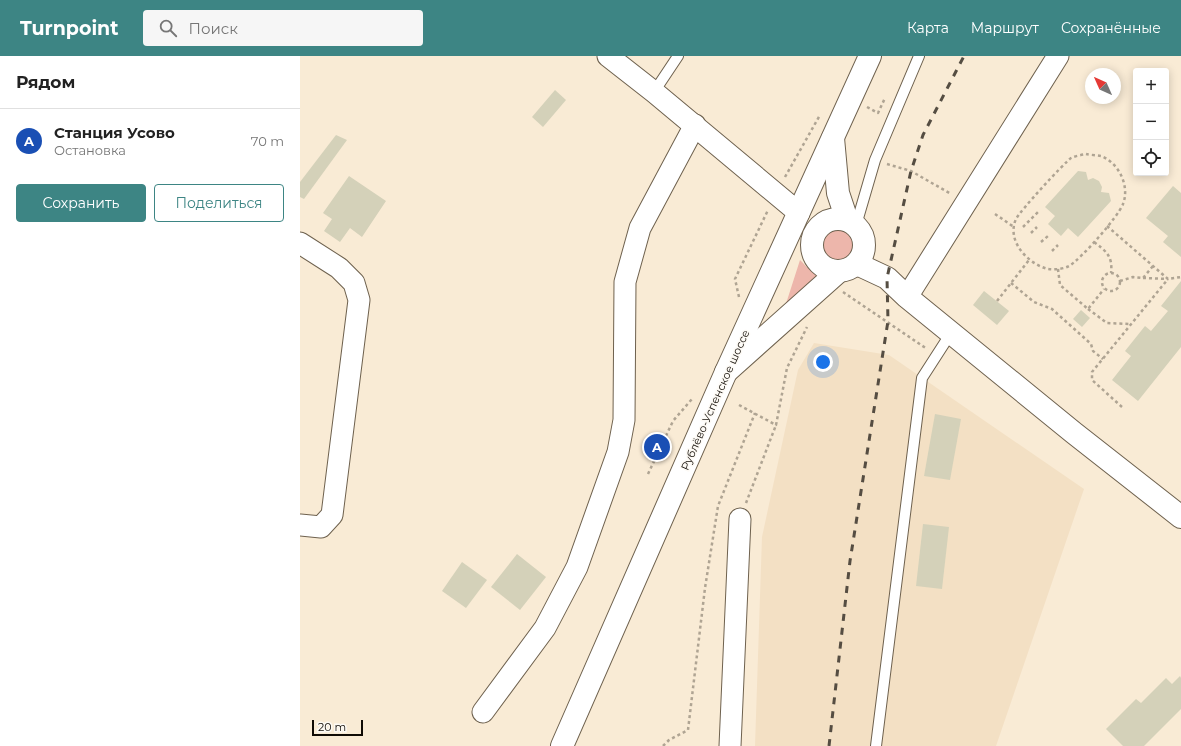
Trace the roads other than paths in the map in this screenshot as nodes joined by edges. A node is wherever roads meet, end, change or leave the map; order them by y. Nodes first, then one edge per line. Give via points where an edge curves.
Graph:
1 (608, 56) edge
2 (678, 56) edge
3 (870, 56) edge
4 (919, 56) edge
5 (1058, 56) edge
6 (654, 92) junction
7 (694, 125) junction
8 (833, 138) junction
9 (799, 213) junction
10 (852, 223) junction
11 (817, 229) junction
12 (300, 243) edge
13 (846, 275) junction
14 (906, 297) junction
15 (946, 329) junction
16 (726, 372) junction
17 (1181, 517) edge
18 (740, 518) road end
19 (300, 525) edge
20 (483, 712) dead end
21 (563, 744) edge
22 (730, 746) edge
23 (876, 746) edge

1 - 6 street
2 - 6 lane
3 - 8 street, Рублёво-Успенское шоссе
4 - 10 lane via 875,160
5 - 14 street
6 - 7 street
7 - 9 street
7 - 20 street via 640,228 625,282 624,420 618,452 577,567 545,628
8 - 9 street, Рублёво-Успенское шоссе
8 - 10 street via 838,193
9 - 11 street
9 - 16 street, Рублёво-Успенское шоссе
10 - 11 street via 836,218 825,222
10 - 13 street via 863,234 865,244 863,255
11 - 13 street via 812,238 814,257 820,265
12 - 19 street via 339,268 354,282 359,300 332,515 321,527
13 - 14 street via 887,278
13 - 16 street
14 - 15 street
15 - 17 street via 1074,434
15 - 23 lane via 922,378
16 - 21 street, Рублёво-Успенское шоссе
18 - 22 street

